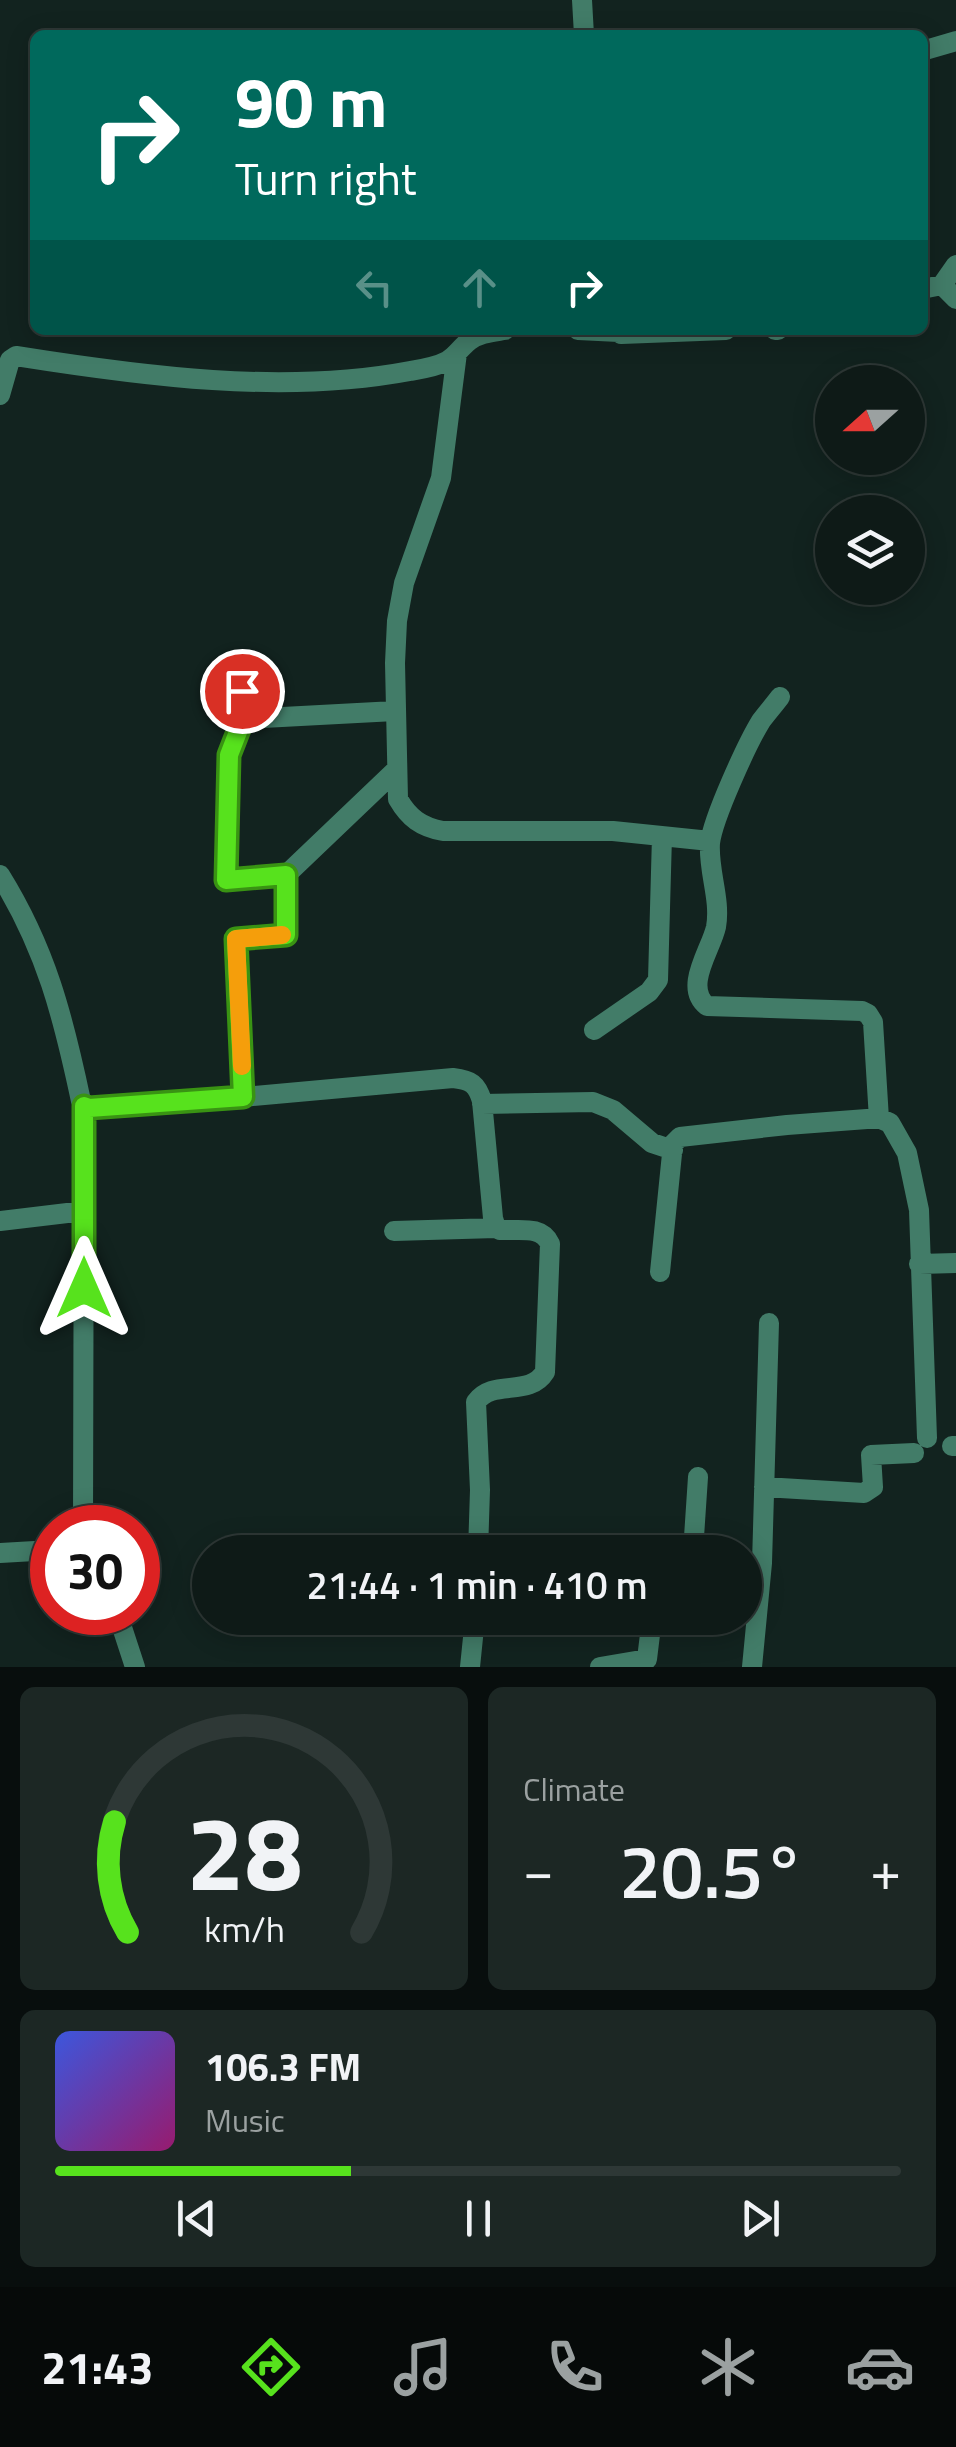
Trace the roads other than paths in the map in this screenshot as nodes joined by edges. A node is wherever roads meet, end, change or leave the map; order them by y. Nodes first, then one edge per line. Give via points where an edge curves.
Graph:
1 (582, 0) edge
2 (584, 30) edge
3 (956, 40) edge
4 (928, 48) edge
5 (956, 264) edge
6 (940, 291) edge
7 (487, 335) edge
8 (457, 353) junction
9 (0, 395) edge
10 (242, 663) dead end
11 (780, 697) dead end
12 (395, 711) junction
13 (243, 719) junction
14 (396, 770) junction
15 (662, 836) junction
16 (710, 842) junction
17 (0, 874) edge
18 (286, 875) junction
19 (594, 1030) dead end
20 (243, 1097) junction
21 (482, 1104) junction
22 (84, 1106) junction
23 (879, 1119) junction
24 (672, 1150) junction
25 (84, 1211) junction
26 (0, 1221) edge
27 (496, 1228) junction
28 (394, 1230) dead end
29 (956, 1263) edge
30 (919, 1264) junction
31 (660, 1272) dead end
32 (769, 1322) dead end
33 (698, 1477) dead end
34 (764, 1487) junction
35 (83, 1505) edge
36 (479, 1535) edge
37 (695, 1535) edge
38 (758, 1535) edge
39 (30, 1551) edge
40 (0, 1553) edge
41 (125, 1635) edge
42 (473, 1635) edge
43 (650, 1635) edge
44 (753, 1635) edge
45 (135, 1667) edge
46 (470, 1667) edge
47 (600, 1667) edge
48 (752, 1667) edge

1 - 2 street
3 - 4 street
5 - 6 street
7 - 8 street
8 - 9 street via 408,372 302,381 158,377 16,356
8 - 12 street via 441,478 400,600
10 - 13 street
11 - 16 street via 758,727
12 - 13 street
12 - 14 street
13 - 18 street via 229,755 226,880
14 - 15 street via 398,799 428,828
14 - 18 street
15 - 16 street
15 - 19 street via 658,980 638,1002
16 - 23 street via 717,920 700,968 699,999 707,1006 868,1014
17 - 22 street via 40,950
18 - 20 street via 286,935 236,939
20 - 21 street via 453,1078 476,1086
20 - 22 street
21 - 24 street via 593,1102
21 - 27 street
22 - 25 street
23 - 24 street via 680,1137
23 - 30 street via 890,1123 907,1154 919,1210
24 - 31 street
25 - 26 street
25 - 35 street
27 - 28 street
27 - 36 street via 541,1232 548,1240 546,1367 532,1386 490,1390 476,1402
29 - 30 street
30 - 34 street via 920,1445 871,1455 874,1487 864,1492
32 - 34 street
33 - 37 street
34 - 38 street
39 - 40 street
41 - 45 street
42 - 46 street
43 - 47 street via 647,1658
44 - 48 street

